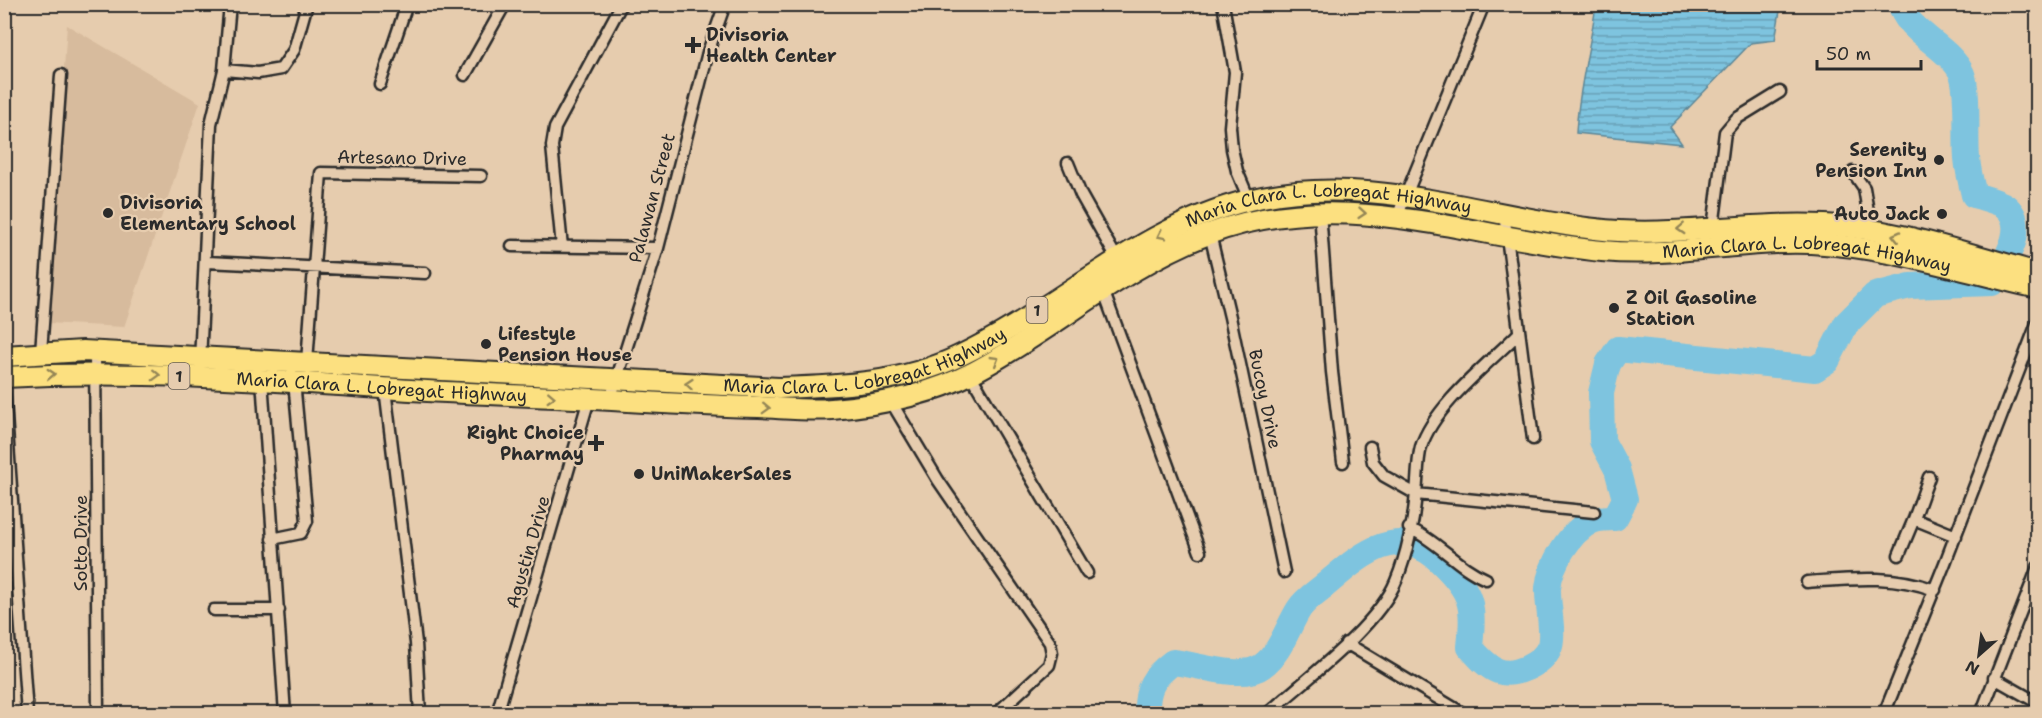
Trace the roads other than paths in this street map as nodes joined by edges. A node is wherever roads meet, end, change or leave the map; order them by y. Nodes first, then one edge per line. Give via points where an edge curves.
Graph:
1 (230, 4) edge
2 (307, 4) edge
3 (407, 4) edge
4 (505, 4) edge
5 (725, 4) edge
6 (1223, 4) edge
7 (1484, 4) edge
8 (618, 6) edge
9 (224, 70) junction
10 (61, 75) dead end
11 (465, 75) dead end
12 (380, 84) dead end
13 (1780, 92) dead end
14 (1068, 164) dead end
15 (1853, 172) dead end
16 (482, 176) dead end
17 (1405, 196) junction
18 (1249, 200) junction
19 (1320, 211) junction
20 (1504, 213) junction
21 (1397, 217) junction
22 (1257, 219) junction
23 (1207, 224) junction
24 (1713, 228) junction
25 (1871, 230) junction
26 (1506, 236) junction
27 (512, 246) dead end
28 (562, 247) junction
29 (658, 248) junction
30 (1117, 259) junction
31 (207, 262) junction
32 (1971, 264) junction
33 (314, 268) junction
34 (425, 273) dead end
35 (2024, 274) edge
36 (2037, 288) edge
37 (1103, 290) junction
38 (2037, 321) edge
39 (1518, 334) junction
40 (41, 351) junction
41 (95, 352) junction
42 (4, 356) edge
43 (201, 356) junction
44 (307, 362) junction
45 (97, 373) junction
46 (970, 374) junction
47 (4, 377) edge
48 (200, 377) junction
49 (615, 378) junction
50 (262, 379) junction
51 (294, 381) junction
52 (4, 387) edge
53 (385, 389) junction
54 (589, 399) junction
55 (610, 400) junction
56 (890, 400) junction
57 (1533, 439) dead end
58 (1370, 447) dead end
59 (1343, 462) dead end
60 (1929, 477) dead end
61 (1416, 494) junction
62 (1594, 512) dead end
63 (1914, 519) junction
64 (1409, 528) junction
65 (1956, 536) junction
66 (272, 539) junction
67 (1200, 552) dead end
68 (1899, 555) dead end
69 (2037, 567) edge
70 (1284, 572) dead end
71 (1087, 573) dead end
72 (1486, 579) dead end
73 (1807, 582) dead end
74 (1935, 590) junction
75 (214, 610) dead end
76 (279, 610) junction
77 (1346, 643) junction
78 (1994, 678) junction
79 (2037, 702) edge
80 (27, 714) edge
81 (98, 714) edge
82 (285, 714) edge
83 (420, 714) edge
84 (497, 714) edge
85 (996, 714) edge
86 (1267, 714) edge
87 (1464, 714) edge
88 (1884, 714) edge
89 (1981, 714) edge

1 - 9 street
2 - 9 street via 294,50 281,69 258,73
3 - 12 street
4 - 11 street
5 - 29 street, Palawan Street via 708,52
6 - 18 street via 1235,72 1232,149
7 - 17 street
8 - 28 street via 555,128 552,146
9 - 31 street via 211,124
10 - 40 street
13 - 24 street via 1736,119 1725,132
14 - 30 street
15 - 25 street via 1864,189
16 - 33 street, Artesano Drive via 321,173
17 - 18 highway, Maria Clara L. Lobregat Highway / 1 via 1305,192
17 - 20 highway, Maria Clara L. Lobregat Highway / 1
17 - 21 street
18 - 22 street
18 - 23 highway, Maria Clara L. Lobregat Highway / 1
19 -> 21 highway, Maria Clara L. Lobregat Highway / 1
19 - 22 highway, Maria Clara L. Lobregat Highway / 1
19 - 59 street
24 -> 20 highway, Maria Clara L. Lobregat Highway / 1 via 1617,231
20 - 26 street
21 - 26 highway, Maria Clara L. Lobregat Highway / 1
22 - 23 highway, Maria Clara L. Lobregat Highway / 1
23 -> 30 highway, Maria Clara L. Lobregat Highway / 1
23 - 37 highway, Maria Clara L. Lobregat Highway / 1 via 1177,248
23 - 70 street, Bucoy Drive
24 - 25 highway, Maria Clara L. Lobregat Highway / 1 via 1826,225
32 -> 25 highway, Maria Clara L. Lobregat Highway / 1
26 - 32 highway, Maria Clara L. Lobregat Highway / 1 via 1606,251 1692,251 1806,243
26 - 39 street
27 - 28 street
28 - 29 street
29 - 49 street, Palawan Street
30 -> 49 highway, Maria Clara L. Lobregat Highway / 1 via 960,356 898,377 779,388
31 - 33 street
31 - 43 street
32 - 35 highway, Maria Clara L. Lobregat Highway / 1
33 - 34 street
33 - 44 street
35 - 36 highway, Maria Clara L. Lobregat Highway / 1
46 -> 37 highway, Maria Clara L. Lobregat Highway / 1
37 - 67 street
38 - 65 street
39 - 57 street
39 - 61 street via 1448,405 1430,429 1419,456
40 - 41 highway, Maria Clara L. Lobregat Highway / 1
40 - 42 highway, Maria Clara L. Lobregat Highway / 1
41 - 43 highway, Maria Clara L. Lobregat Highway / 1
41 - 45 street, Sotto Drive
43 - 44 highway, Maria Clara L. Lobregat Highway / 1
43 - 48 street
44 - 49 highway, Maria Clara L. Lobregat Highway / 1
47 -> 45 highway, Maria Clara L. Lobregat Highway / 1
45 -> 48 highway, Maria Clara L. Lobregat Highway / 1
45 - 81 street, Sotto Drive
46 - 56 highway, Maria Clara L. Lobregat Highway / 1
46 - 71 street
48 - 50 highway, Maria Clara L. Lobregat Highway / 1
49 - 55 street, Palawan Street
50 - 51 highway, Maria Clara L. Lobregat Highway / 1
50 - 66 street
51 - 53 highway, Maria Clara L. Lobregat Highway / 1
51 - 66 street via 307,521 301,533
52 - 80 street
53 -> 54 highway, Maria Clara L. Lobregat Highway / 1
53 - 83 street via 415,631
54 - 55 highway, Maria Clara L. Lobregat Highway / 1
54 - 84 street, Agustin Drive
55 -> 56 highway, Maria Clara L. Lobregat Highway / 1 via 826,409
56 - 85 street via 938,480 1050,643 1049,664 1041,675
58 - 61 street via 1373,462 1384,476
60 - 63 street
61 - 62 street
61 - 64 street
63 - 65 street
63 - 68 street
64 - 72 street via 1422,533
64 - 77 street via 1396,582 1381,607
65 - 74 street
66 - 76 street
69 - 78 street
73 - 74 street via 1881,577 1916,582
74 - 88 street
75 - 76 street
76 - 82 street
77 - 86 street
77 - 87 street
78 - 79 street
78 - 89 street

